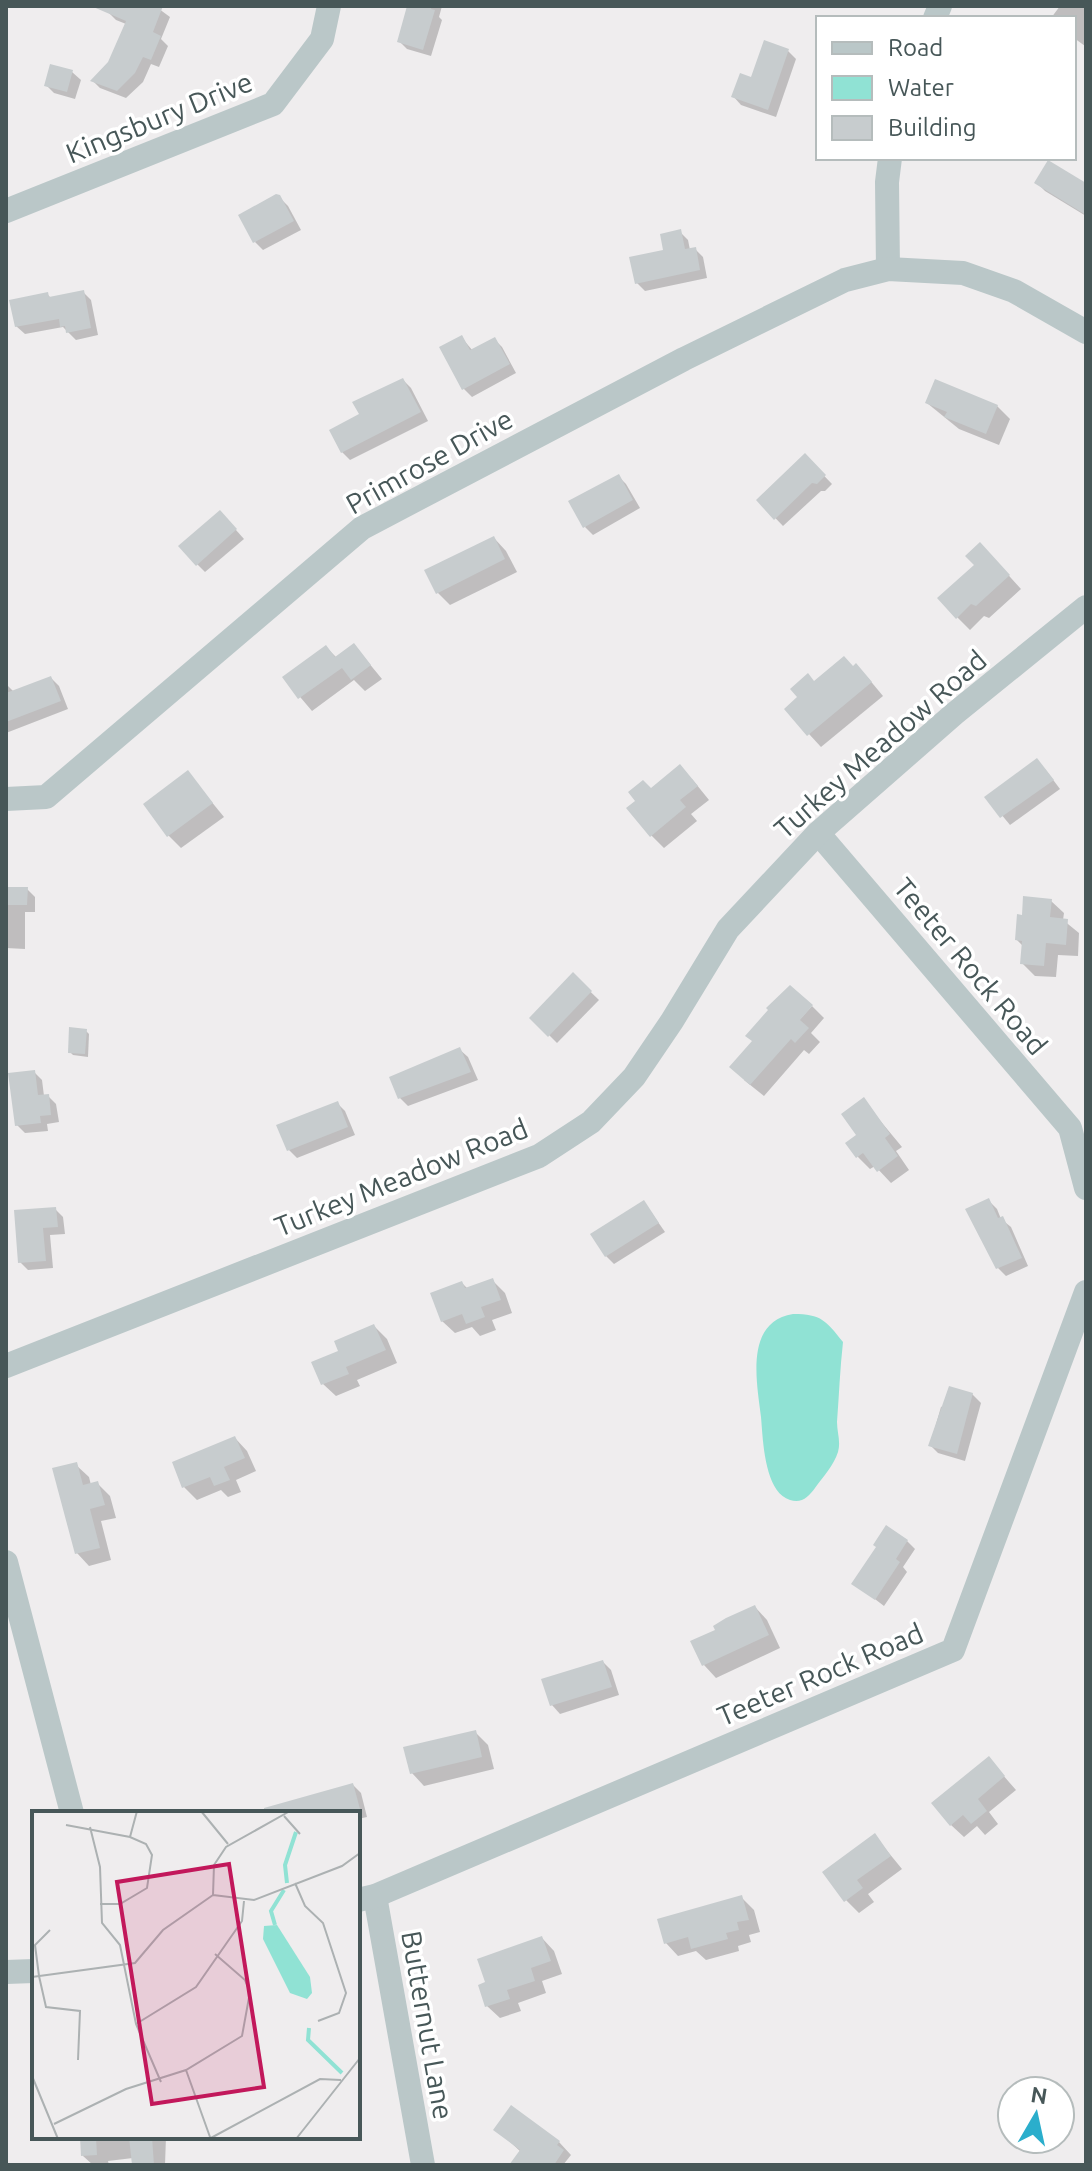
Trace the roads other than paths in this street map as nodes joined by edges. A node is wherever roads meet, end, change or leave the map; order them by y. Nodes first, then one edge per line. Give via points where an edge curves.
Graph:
1 (329, 6) edge
2 (890, 160) edge
3 (6, 211) edge
4 (888, 269) junction
5 (1086, 332) edge
6 (1086, 607) edge
7 (6, 799) edge
8 (818, 833) junction
9 (1086, 1188) edge
10 (1086, 1292) edge
11 (6, 1366) edge
12 (6, 1562) edge
13 (71, 1811) edge
14 (366, 1898) edge
15 (32, 1971) edge
16 (6, 1972) edge
17 (423, 2165) edge

1 - 3 street, Kingsbury Drive via 322,39 273,104
2 - 4 street
4 - 5 street, Primrose Drive via 963,273 1014,291
4 - 7 street, Primrose Drive via 845,280 791,306 362,528 46,797
6 - 8 street, Turkey Meadow Road
8 - 9 street, Teeter Rock Road via 1070,1128
8 - 11 street, Turkey Meadow Road via 728,929 634,1077 591,1122 539,1156
10 - 14 street, Teeter Rock Road via 953,1650
12 - 13 street
14 - 17 street, Butternut Lane
15 - 16 street

